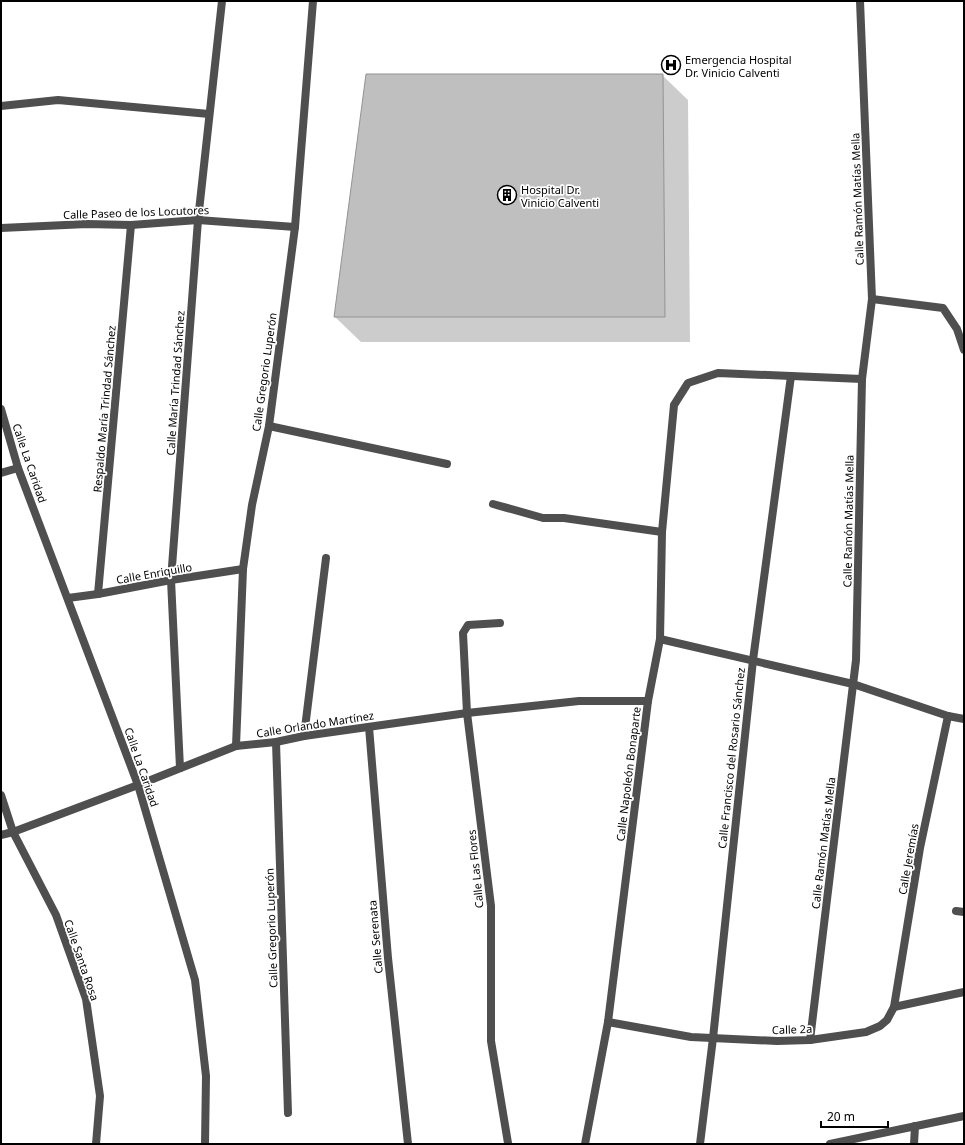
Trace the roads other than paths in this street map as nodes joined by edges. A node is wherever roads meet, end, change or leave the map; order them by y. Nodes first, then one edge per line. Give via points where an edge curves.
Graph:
1 (222, 1) edge
2 (313, 1) edge
3 (860, 1) edge
4 (1, 106) edge
5 (209, 114) junction
6 (198, 220) junction
7 (131, 225) junction
8 (295, 227) junction
9 (1, 228) edge
10 (872, 299) junction
11 (964, 350) edge
12 (791, 376) junction
13 (862, 379) junction
14 (1, 409) edge
15 (268, 426) junction
16 (447, 464) dead end
17 (18, 468) junction
18 (1, 473) edge
19 (493, 504) dead end
20 (662, 532) junction
21 (326, 558) dead end
22 (243, 569) junction
23 (171, 580) junction
24 (98, 594) junction
25 (68, 598) junction
26 (500, 623) dead end
27 (660, 639) junction
28 (753, 660) junction
29 (853, 684) junction
30 (648, 701) junction
31 (467, 713) junction
32 (948, 716) junction
33 (964, 719) edge
34 (369, 727) junction
35 (304, 736) junction
36 (276, 742) junction
37 (236, 746) junction
38 (180, 768) junction
39 (138, 785) junction
40 (1, 795) edge
41 (13, 832) junction
42 (1, 835) edge
43 (964, 992) edge
44 (894, 1007) junction
45 (608, 1022) junction
46 (713, 1038) junction
47 (810, 1040) junction
48 (288, 1113) dead end
49 (964, 1116) edge
50 (915, 1126) junction
51 (508, 1143) dead end
52 (96, 1144) edge
53 (205, 1144) edge
54 (408, 1144) edge
55 (585, 1144) edge
56 (700, 1144) edge
57 (830, 1144) edge
58 (914, 1144) edge

1 - 5 street, Calle María Trindad Sánchez
2 - 8 street, Calle Gregorio Luperón
3 - 10 street, Calle Ramón Matías Mella
4 - 5 street via 58,100
5 - 6 street, Calle María Trindad Sánchez
6 - 7 street, Calle Paseo de los Locutores
6 - 8 street, Calle Paseo de los Locutores
6 - 23 street, Calle María Trindad Sánchez
7 - 9 street, Calle Paseo de los Locutores
7 - 24 street, Respaldo María Trindad Sánchez
8 - 15 street, Calle Gregorio Luperón
10 - 11 street via 944,308 957,329
10 - 13 street, Calle Ramón Matías Mella
12 - 13 street
12 - 20 street, Calle Napoleón Bonaparte via 718,373 688,383 674,405
12 - 28 street, Calle Francisco del Rosario Sánchez
13 - 29 street, Calle Ramón Matías Mella via 856,660
14 - 17 street, Calle La Caridad
15 - 16 street
15 - 22 street, Calle Gregorio Luperón via 252,505
17 - 18 street
17 - 25 street, Calle La Caridad
19 - 20 street via 543,518 564,518
20 - 27 street, Calle Napoleón Bonaparte
21 - 35 street
22 - 23 street, Calle Enriquillo
22 - 37 street, Calle Gregorio Luperón
23 - 24 street, Calle Enriquillo
23 - 38 street, Calle María Trindad Sánchez
24 - 25 street, Calle Enriquillo
25 - 39 street, Calle La Caridad
26 - 31 street, Calle Las Flores via 468,625 463,633
27 - 28 street
27 - 30 street, Calle Napoleón Bonaparte
28 - 29 street
28 - 46 street, Calle Francisco del Rosario Sánchez
29 - 32 street
29 - 47 street, Calle Ramón Matías Mella
30 - 31 street, Calle Orlando Martínez via 579,701
30 - 45 street, Calle Napoleón Bonaparte
31 - 34 street, Calle Orlando Martínez
31 - 51 street, Calle Las Flores via 491,906 491,1041
32 - 33 street
32 - 44 street, Calle Jeremías via 920,848
34 - 35 street, Calle Orlando Martínez
34 - 54 street, Calle Serenata via 388,958
35 - 36 street, Calle Orlando Martínez
36 - 37 street, Calle Orlando Martínez
36 - 48 street, Calle Gregorio Luperón
37 - 38 street, Calle Orlando Martínez
38 - 39 street, Calle Orlando Martínez
39 - 41 street, Calle Orlando Martínez
39 - 53 street, Calle La Caridad via 195,980 206,1076
40 - 41 street, Calle Santa Rosa
41 - 42 street, Calle Orlando Martínez
41 - 52 street, Calle Santa Rosa via 56,915 86,999 100,1096
43 - 44 street
44 - 47 street, Calle 2a via 887,1020 866,1032
45 - 46 street, Calle 2a via 691,1037
45 - 55 street, Calle Napoleón Bonaparte
46 - 47 street, Calle 2a
46 - 56 street, Calle Francisco del Rosario Sánchez
49 - 50 street
50 - 57 street
50 - 58 street

